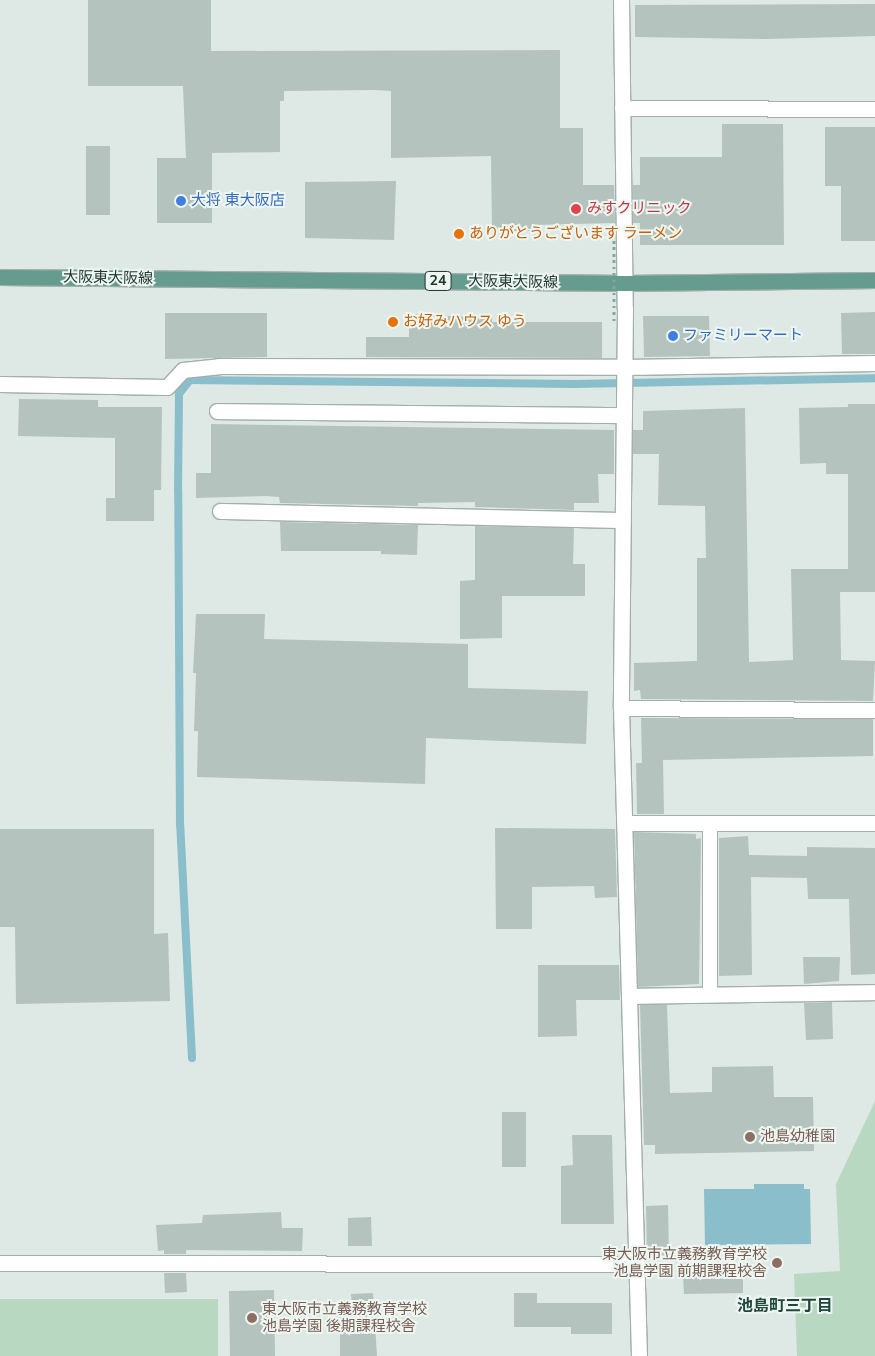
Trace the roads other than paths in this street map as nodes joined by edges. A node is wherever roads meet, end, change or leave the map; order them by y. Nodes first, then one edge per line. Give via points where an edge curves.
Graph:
1 (621, 0) edge
2 (622, 108) junction
3 (875, 109) edge
4 (0, 277) edge
5 (875, 280) edge
6 (625, 283) junction
7 (875, 363) edge
8 (624, 367) junction
9 (0, 384) edge
10 (217, 411) dead end
11 (624, 415) junction
12 (220, 511) dead end
13 (623, 520) junction
14 (621, 708) junction
15 (875, 710) edge
16 (625, 823) junction
17 (710, 823) junction
18 (875, 823) edge
19 (875, 992) edge
20 (710, 994) junction
21 (631, 996) junction
22 (0, 1263) edge
23 (637, 1264) junction
24 (639, 1356) edge

1 - 2 street
2 - 3 street
2 - 6 street
4 - 6 main road, 大阪東大阪線 / 24
5 - 6 main road, 大阪東大阪線 / 24
6 - 8 street
7 - 8 street
8 - 9 street via 219,366 183,370 167,387
8 - 11 street
10 - 11 street
11 - 13 street
12 - 13 street
13 - 14 street
14 - 15 street
14 - 16 street
16 - 17 street
16 - 21 street
17 - 18 street
17 - 20 lane
19 - 20 street
20 - 21 street
21 - 23 street
22 - 23 street
23 - 24 street

